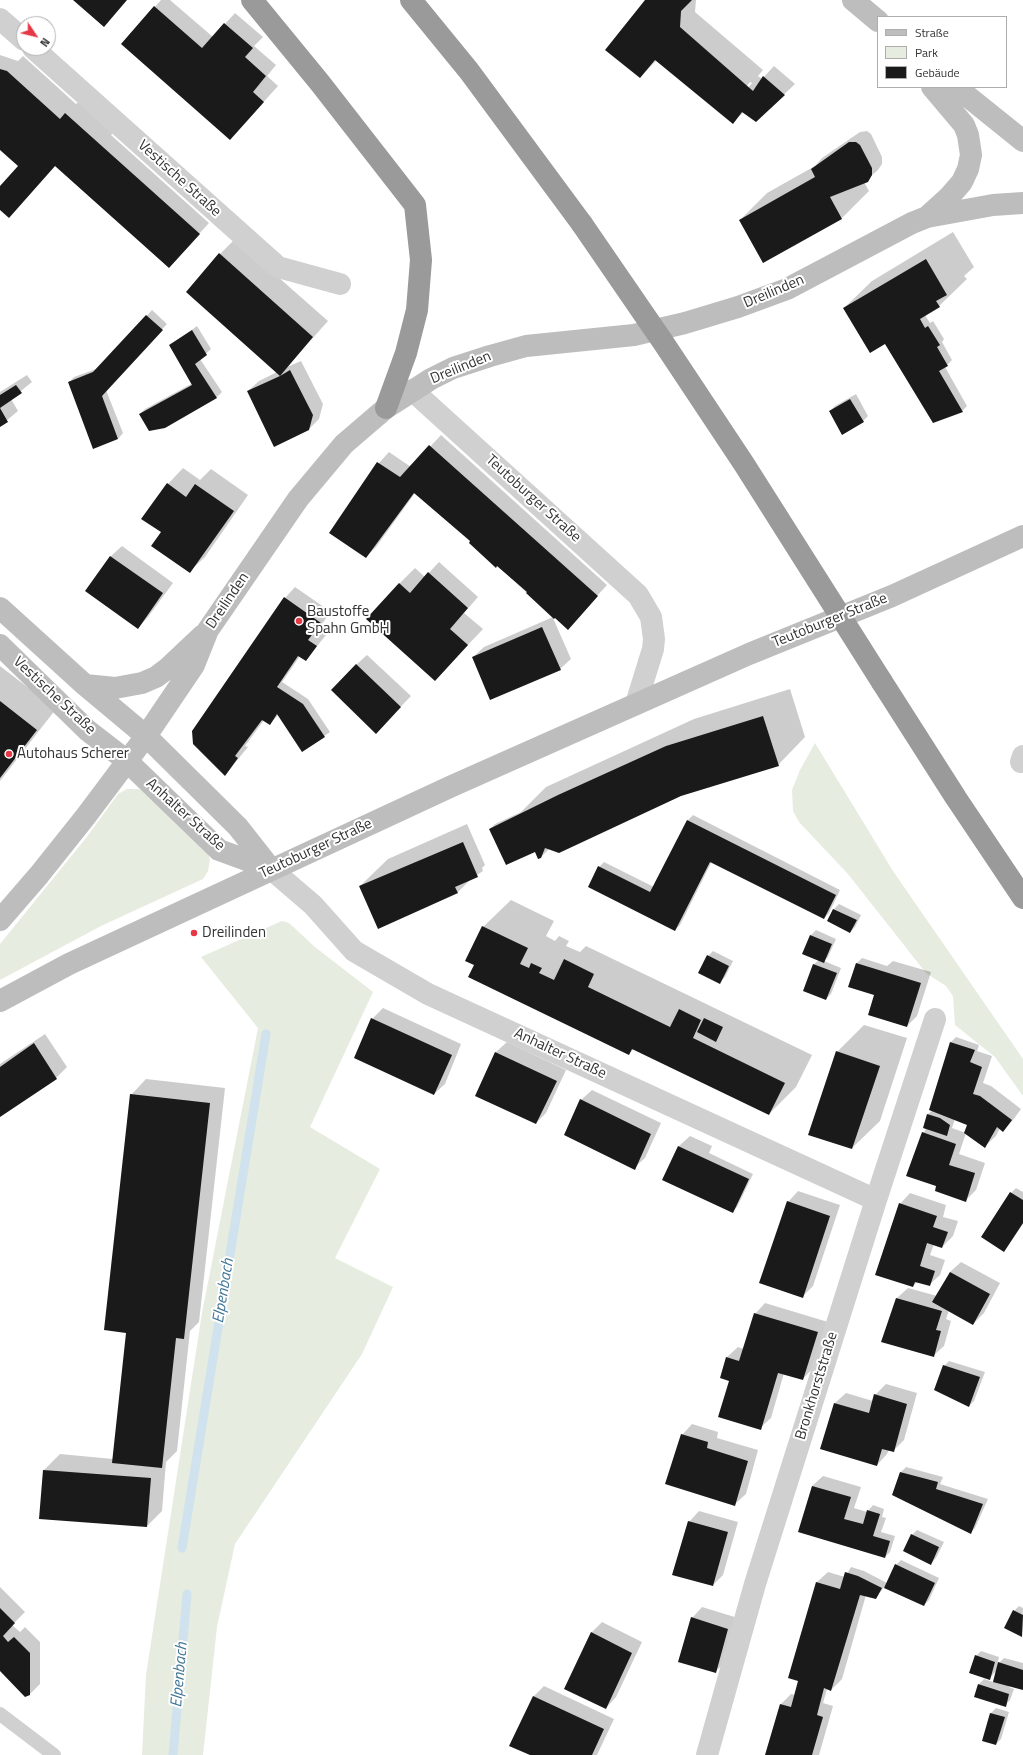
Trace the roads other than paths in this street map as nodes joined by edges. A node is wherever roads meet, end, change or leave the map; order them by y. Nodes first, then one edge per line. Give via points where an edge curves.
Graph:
1 (252, 0) edge
2 (412, 0) edge
3 (856, 1) edge
4 (0, 19) edge
5 (877, 20) edge
6 (877, 26) edge
7 (16, 33) edge
8 (42, 56) edge
9 (933, 88) edge
10 (957, 88) edge
11 (1023, 142) edge
12 (1023, 203) edge
13 (927, 216) junction
14 (340, 284) dead end
15 (412, 390) junction
16 (386, 408) junction
17 (1023, 536) edge
18 (0, 608) edge
19 (208, 630) junction
20 (0, 645) edge
21 (85, 685) junction
22 (636, 704) junction
23 (146, 736) junction
24 (127, 761) junction
25 (271, 869) junction
26 (1023, 898) edge
27 (0, 920) edge
28 (0, 1001) edge
29 (935, 1019) dead end
30 (876, 1200) junction
31 (0, 1714) edge
32 (54, 1755) edge
33 (707, 1755) edge

1 - 16 highway via 415,205 420,260 417,310 406,353
2 - 26 highway, bridge via 469,71 582,224 663,342
3 - 5 main road
3 - 6 main road
4 - 7 street
8 - 14 street, Vestische Straße via 278,267
9 - 13 main road, Dreilinden via 964,125 971,155 962,182 950,197
10 - 11 main road
12 - 13 main road, Dreilinden via 993,205
13 - 15 main road, Dreilinden via 787,288 738,307 634,335 526,346 453,368
15 - 16 main road, Dreilinden
15 - 22 street, Teutoburger Straße via 638,595 651,617 654,639
16 - 19 main road, Dreilinden via 344,444 303,494
17 - 22 main road, Teutoburger Straße via 892,596 749,654
18 - 21 main road, Vestische Straße
19 - 21 main road, Vestische Straße via 156,678 128,687
19 - 23 main road, Dreilinden via 194,665
20 - 24 main road, Vestische Straße via 87,730
21 - 23 main road, Vestische Straße
22 - 25 main road, Teutoburger Straße
23 - 24 main road
23 - 25 main road, Anhalter Straße via 238,827
24 - 25 main road, Anhalter Straße via 219,850
24 - 27 main road via 39,875
25 - 28 main road, Teutoburger Straße via 69,964
25 - 30 street, Anhalter Straße via 313,905 354,951 428,994
29 - 30 street, Bronkhorststraße
30 - 33 street, Bronkhorststraße via 755,1584
31 - 32 lane

